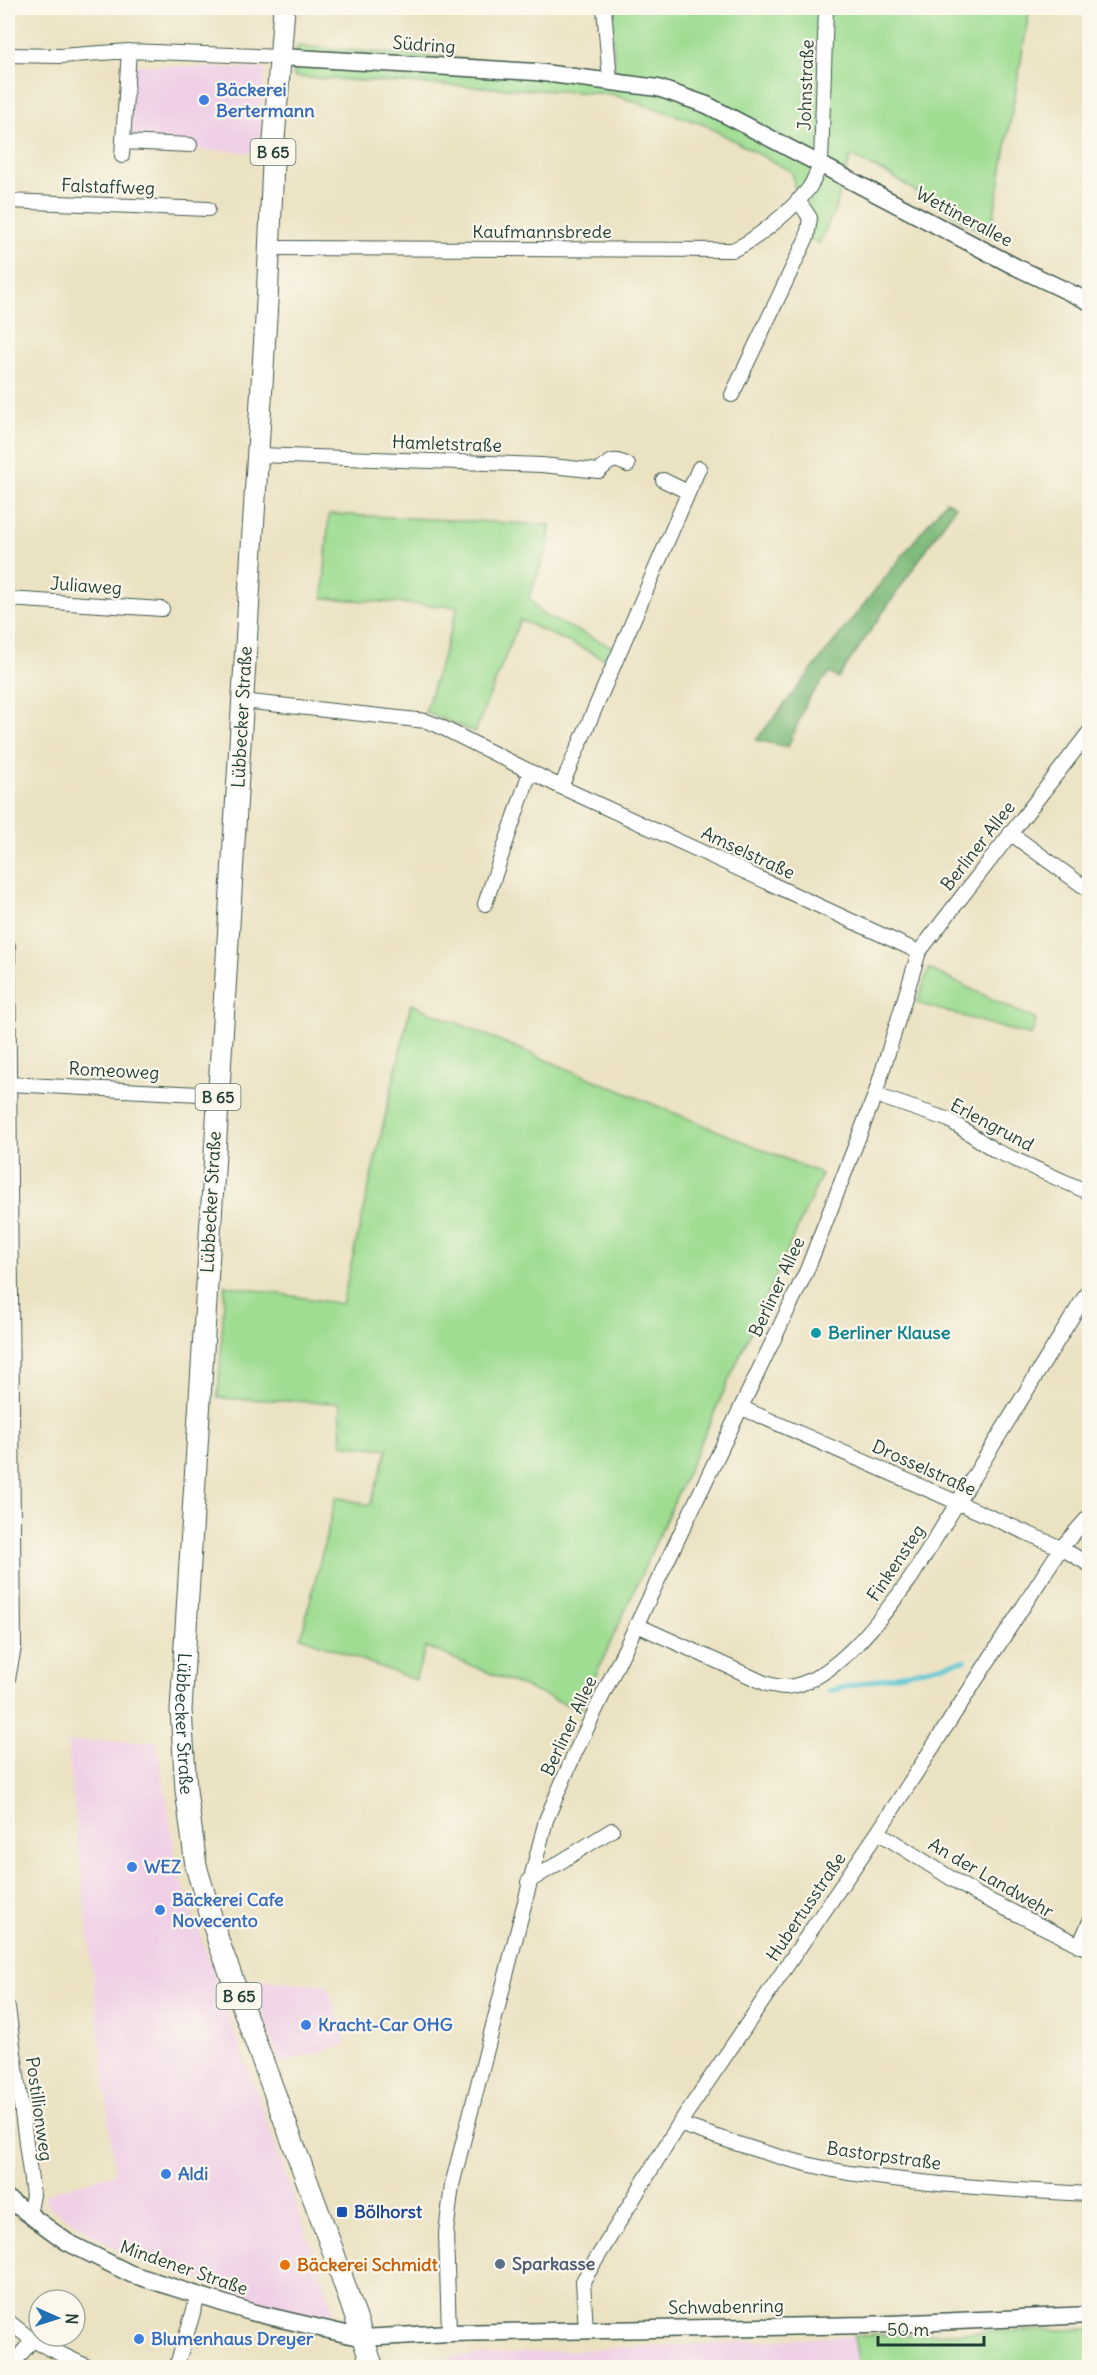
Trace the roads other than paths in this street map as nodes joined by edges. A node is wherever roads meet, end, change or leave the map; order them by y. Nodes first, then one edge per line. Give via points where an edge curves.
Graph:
1 (284, 8) edge
2 (604, 8) edge
3 (826, 8) edge
4 (129, 51) junction
5 (8, 55) edge
6 (281, 57) junction
7 (610, 80) junction
8 (190, 145) dead end
9 (821, 163) junction
10 (798, 200) junction
11 (8, 201) edge
12 (208, 209) dead end
13 (269, 248) junction
14 (1089, 302) edge
15 (732, 395) dead end
16 (258, 455) junction
17 (628, 465) dead end
18 (699, 468) dead end
19 (663, 480) dead end
20 (688, 492) junction
21 (8, 599) edge
22 (162, 609) dead end
23 (243, 701) junction
24 (1089, 731) edge
25 (530, 772) junction
26 (561, 787) junction
27 (1010, 833) junction
28 (1089, 891) edge
29 (485, 904) dead end
30 (8, 946) edge
31 (919, 952) junction
32 (9, 1084) edge
33 (218, 1095) junction
34 (875, 1095) junction
35 (8, 1141) edge
36 (1089, 1193) edge
37 (1089, 1288) edge
38 (10, 1298) edge
39 (742, 1408) junction
40 (957, 1502) junction
41 (1089, 1515) edge
42 (1061, 1548) junction
43 (1089, 1565) edge
44 (637, 1625) junction
45 (11, 1647) edge
46 (8, 1679) edge
47 (612, 1830) dead end
48 (878, 1832) junction
49 (528, 1882) junction
50 (1089, 1921) edge
51 (1084, 1948) edge
52 (8, 2008) edge
53 (679, 2124) junction
54 (1089, 2194) edge
55 (8, 2199) edge
56 (29, 2215) junction
57 (198, 2296) junction
58 (1089, 2315) edge
59 (8, 2321) edge
60 (586, 2331) junction
61 (449, 2333) junction
62 (27, 2336) edge
63 (363, 2338) junction
64 (27, 2346) edge
65 (49, 2348) edge
66 (8, 2363) edge
67 (90, 2367) edge
68 (176, 2367) edge
69 (373, 2367) edge

1 - 6 main road, Lübbecker Straße / B 65
2 - 7 street
3 - 9 street, Johnstraße
4 - 5 street, Südring
4 - 6 street, Südring
4 - 8 street via 123,149
6 - 7 street, Südring
6 - 13 main road, Lübbecker Straße / B 65
7 - 9 street, Südring via 658,88 706,105
9 - 10 street, Kaufmannsbrede
9 - 14 street, Wettinerallee
10 - 13 street, Kaufmannsbrede via 756,237 732,250
10 - 15 street via 810,218 807,237
11 - 12 street, Falstaffweg
13 - 16 main road, Lübbecker Straße / B 65
16 - 17 street, Hamletstraße via 542,465 589,472 598,471 615,459
16 - 23 main road, Lübbecker Straße / B 65
18 - 20 street
19 - 20 street
20 - 26 street
21 - 22 street, Juliaweg
23 - 25 street, Amselstraße via 426,721
23 - 33 main road, Lübbecker Straße / B 65
24 - 27 street, Berliner Allee
25 - 26 street, Amselstraße
25 - 29 street
26 - 31 street, Amselstraße
27 - 28 street
27 - 31 street, Berliner Allee
30 - 32 street
31 - 34 street, Berliner Allee
32 - 33 street, Romeoweg
32 - 35 street
33 - 63 main road, Lübbecker Straße / B 65 via 181,1710 186,1790 196,1866 219,1943
34 - 36 street, Erlengrund via 949,1120 996,1151
34 - 39 street, Berliner Allee via 807,1270
35 - 38 street
37 - 40 street, Finkensteg
38 - 45 street
39 - 40 street, Drosselstraße
39 - 44 street, Berliner Allee
40 - 42 street, Drosselstraße
40 - 44 street, Finkensteg via 884,1614 818,1677 785,1687 767,1684
41 - 42 street, Hubertusstraße
42 - 43 street, Drosselstraße
42 - 48 street, Hubertusstraße
44 - 49 street, Berliner Allee via 546,1820
45 - 46 street
47 - 49 street
48 - 51 street, An der Landwehr via 976,1894
48 - 53 street, Hubertusstraße
49 - 61 street, Berliner Allee via 452,2185 446,2234
50 - 51 street
52 - 56 street, Postillionweg via 33,2195
53 - 54 street, Bastorpstraße via 740,2146 848,2172
53 - 60 street, Hubertusstraße via 584,2281
55 - 56 street, Mindener Straße
56 - 57 street, Mindener Straße via 99,2259
57 - 63 street, Mindener Straße
57 - 68 street
58 - 60 street, Schwabenring
59 - 62 street
60 - 61 street, Schwabenring
61 - 63 street, Schwabenring
63 - 69 main road, Lübbecker Straße / B 65
64 - 66 street
65 - 67 street

